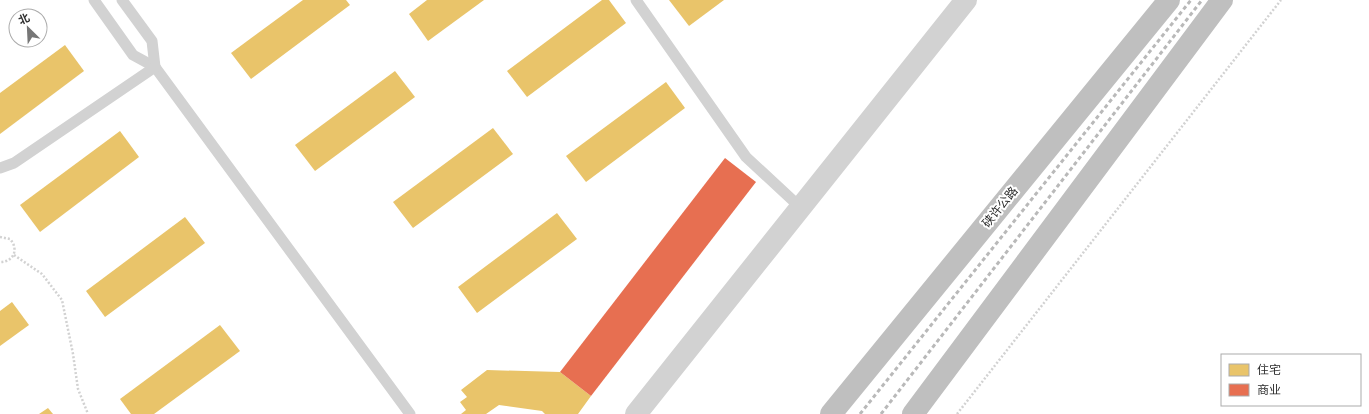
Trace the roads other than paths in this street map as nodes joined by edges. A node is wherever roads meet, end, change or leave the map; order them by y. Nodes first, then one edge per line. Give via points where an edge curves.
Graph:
1 (94, 0) edge
2 (122, 0) edge
3 (636, 0) edge
4 (966, 0) edge
5 (1169, 0) edge
6 (1222, 0) edge
7 (155, 66) junction
8 (0, 168) edge
9 (800, 208) junction
10 (410, 414) edge
11 (636, 414) edge
12 (831, 414) edge
13 (913, 414) edge

1 - 7 lane via 133,55
2 - 7 lane via 152,41
3 - 9 lane via 746,157
4 - 9 street
5 - 12 highway, 硖许公路
6 - 13 highway
7 - 8 lane via 14,163
7 - 10 lane
9 - 11 street

